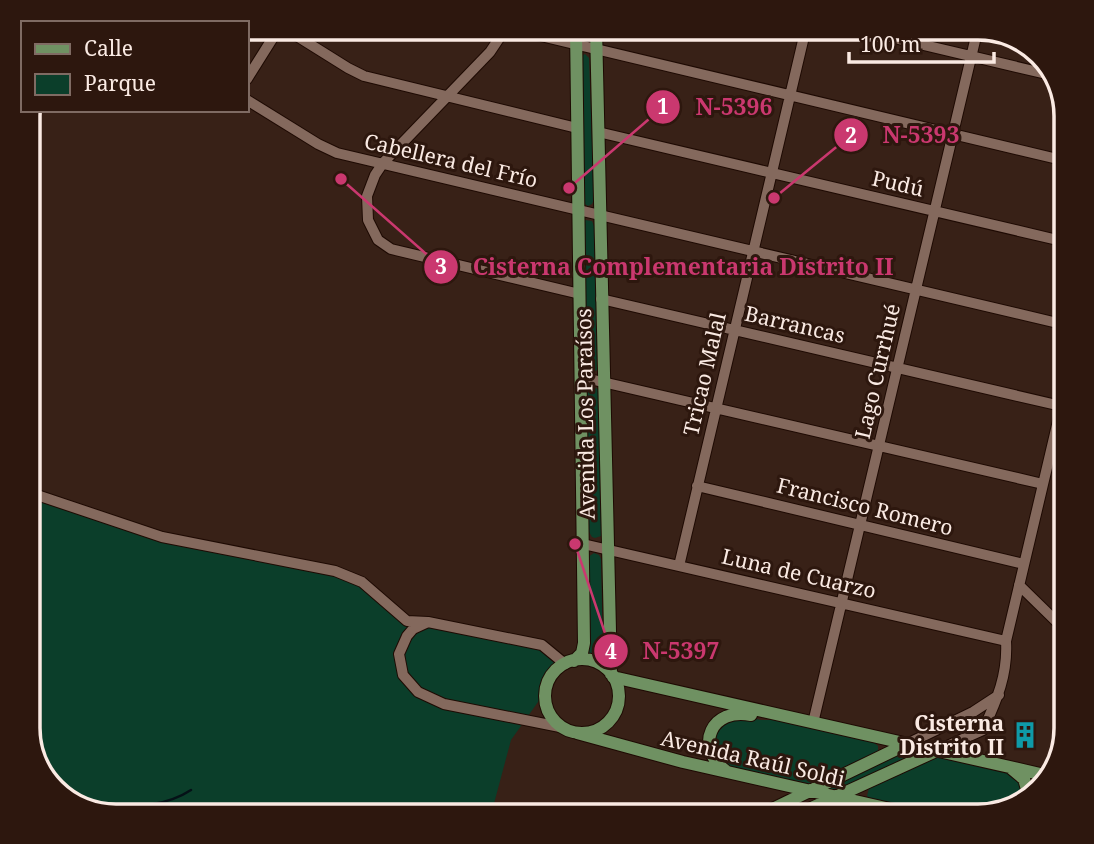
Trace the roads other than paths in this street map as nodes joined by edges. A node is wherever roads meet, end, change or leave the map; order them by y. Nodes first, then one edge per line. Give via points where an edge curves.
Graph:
1 (273, 40) edge
2 (301, 40) edge
3 (499, 40) edge
4 (556, 40) edge
5 (576, 40) edge
6 (597, 40) edge
7 (803, 40) edge
8 (903, 40) edge
9 (975, 40) edge
10 (576, 45) junction
11 (597, 50) junction
12 (971, 56) junction
13 (1039, 72) edge
14 (248, 78) edge
15 (790, 95) junction
16 (447, 96) junction
17 (248, 101) edge
18 (577, 128) junction
19 (598, 132) junction
20 (953, 134) junction
21 (1054, 158) edge
22 (383, 163) junction
23 (771, 173) junction
24 (578, 210) junction
25 (934, 211) junction
26 (599, 215) junction
27 (1054, 239) edge
28 (753, 251) junction
29 (916, 290) junction
30 (580, 294) junction
31 (601, 299) junction
32 (1054, 322) edge
33 (734, 330) junction
34 (897, 368) junction
35 (581, 377) junction
36 (603, 382) junction
37 (1054, 404) edge
38 (716, 408) junction
39 (1054, 436) edge
40 (879, 446) junction
41 (1043, 484) junction
42 (697, 485) junction
43 (40, 496) edge
44 (860, 525) junction
45 (583, 544) junction
46 (607, 549) junction
47 (1024, 564) junction
48 (678, 566) junction
49 (1019, 585) junction
50 (842, 603) junction
51 (1054, 619) edge
52 (428, 622) junction
53 (1006, 641) junction
54 (569, 662) junction
55 (612, 675) junction
56 (999, 695) junction
57 (783, 716) junction
58 (813, 723) junction
59 (560, 727) junction
60 (577, 733) junction
61 (907, 744) junction
62 (936, 751) junction
63 (1004, 766) junction
64 (729, 773) junction
65 (1038, 774) edge
66 (767, 782) junction
67 (1027, 785) edge
68 (810, 792) junction
69 (835, 797) junction
70 (778, 804) edge
71 (783, 804) edge
72 (820, 804) edge
73 (860, 804) edge

1 - 14 street
2 - 16 street via 358,74
3 - 16 street
4 - 10 street
5 - 10 main road, Avenida Los Paraísos
6 - 11 main road, Avenida Los Paraísos
7 - 15 street, Tricao Malal
8 - 12 street
9 - 12 street, Lago Currhué
10 - 11 street
10 - 18 main road, Avenida Los Paraísos
11 - 15 street
11 - 19 main road, Avenida Los Paraísos
12 - 13 street
12 - 20 street, Lago Currhué
15 - 20 street
15 - 23 street, Tricao Malal
16 - 18 street
16 - 22 street
17 - 22 street, Cabellera del Frío via 323,147
18 - 24 main road, Avenida Los Paraísos
19 - 23 street, Pudú
19 - 26 main road, Avenida Los Paraísos
20 - 21 street
20 - 25 street, Lago Currhué
22 - 24 street, Cabellera del Frío
22 - 30 street via 367,195 368,220 378,240 398,251
23 - 25 street, Pudú
23 - 28 street, Tricao Malal
24 - 26 street, Cabellera del Frío
24 - 30 main road, Avenida Los Paraísos
25 - 27 street, Pudú
25 - 29 street, Lago Currhué
26 - 28 street, Cabellera del Frío
26 - 31 main road, Avenida Los Paraísos
28 - 29 street, Cabellera del Frío
28 - 33 street, Tricao Malal
29 - 32 street, Cabellera del Frío
29 - 34 street, Lago Currhué
30 - 35 main road, Avenida Los Paraísos
31 - 33 street, Barrancas
31 - 36 main road, Avenida Los Paraísos
33 - 34 street, Barrancas
33 - 38 street, Tricao Malal
34 - 37 street, Barrancas
34 - 40 street, Lago Currhué
35 - 36 street
35 - 45 main road, Avenida Los Paraísos
36 - 38 street
36 - 46 main road, Avenida Los Paraísos
38 - 40 street
38 - 42 street, Tricao Malal
39 - 41 street
40 - 41 street
40 - 44 street, Lago Currhué
41 - 47 street
42 - 44 street, Francisco Romero
42 - 48 street, Tricao Malal
43 - 52 street via 162,537 335,571 362,582 407,621
44 - 47 street, Francisco Romero
44 - 50 street, Lago Currhué
45 - 46 street, Luna de Cuarzo
45 - 54 main road, Avenida Los Paraísos via 584,645 580,655
46 - 48 street, Luna de Cuarzo
46 - 55 main road, Avenida Los Paraísos
47 - 49 street
48 - 50 street, Luna de Cuarzo
49 - 51 street
49 - 53 street
50 - 53 street, Luna de Cuarzo
50 - 58 street, Lago Currhué
52 - 54 street via 542,645
52 - 59 street via 413,629 399,654 403,675 418,692 444,704
53 - 56 street
54 - 55 main road via 596,662
54 - 59 main road, Avenida Los Paraísos via 550,678 545,695 549,713
55 - 57 main road
55 - 60 main road, Avenida Los Paraísos via 619,697 612,718 594,731
56 - 61 street
56 - 62 street via 984,730
57 - 58 main road
57 - 64 main road via 738,713 717,723 709,736 709,748
58 - 61 main road
59 - 60 main road
60 - 64 main road, Avenida Raúl Soldi
61 - 62 main road
61 - 68 main road
62 - 63 main road
62 - 69 main road
63 - 65 main road
63 - 67 main road via 1022,776
64 - 66 main road, Avenida Raúl Soldi
66 - 68 main road, Avenida Raúl Soldi
66 - 70 main road via 781,793
68 - 69 main road, Avenida Raúl Soldi
68 - 71 main road
69 - 72 main road
69 - 73 main road, Avenida Raúl Soldi

